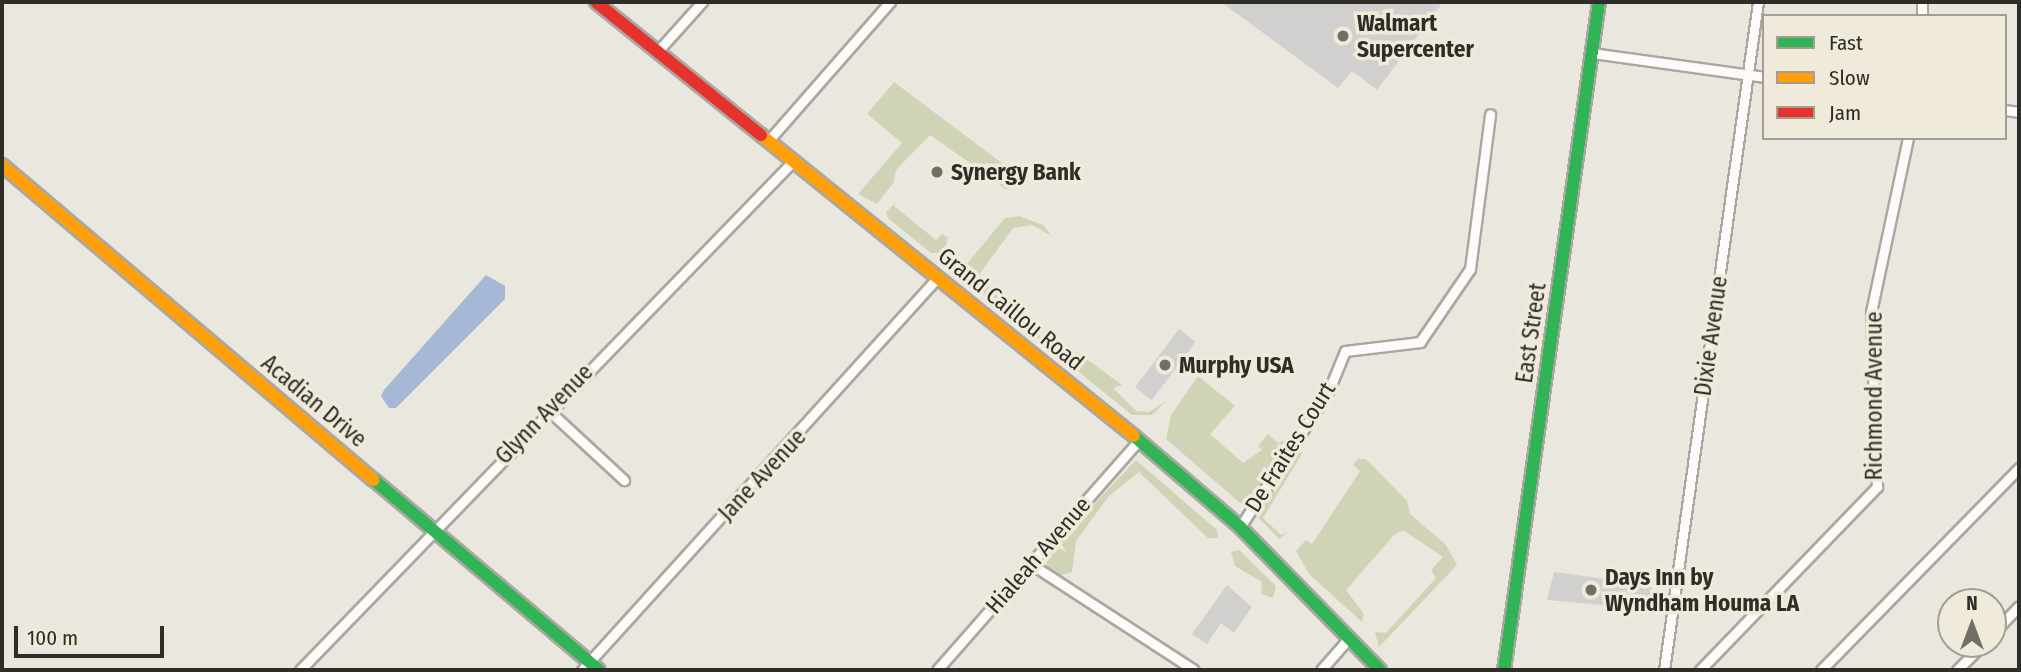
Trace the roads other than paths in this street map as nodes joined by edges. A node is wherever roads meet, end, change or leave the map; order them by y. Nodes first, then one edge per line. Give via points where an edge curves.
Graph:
1 (596, 2) edge
2 (702, 2) edge
3 (890, 2) edge
4 (1599, 2) edge
5 (1758, 2) edge
6 (658, 51) junction
7 (1592, 53) junction
8 (1748, 75) junction
9 (1762, 77) edge
10 (1490, 114) dead end
11 (769, 140) junction
12 (1908, 140) edge
13 (793, 161) junction
14 (2, 165) edge
15 (938, 277) junction
16 (547, 409) junction
17 (1139, 440) junction
18 (2019, 468) edge
19 (624, 480) dead end
20 (1240, 527) junction
21 (435, 530) junction
22 (1031, 564) junction
23 (1349, 638) junction
24 (590, 668) edge
25 (300, 670) edge
26 (937, 670) edge
27 (1194, 670) edge
28 (1321, 670) edge
29 (1380, 670) edge
30 (1504, 670) edge
31 (1664, 670) edge
32 (1700, 670) edge
33 (1821, 670) edge

1 - 6 street, Grand Caillou Road
2 - 6 street
3 - 11 street
4 - 7 street, East Street
5 - 8 street, Dixie Avenue
6 - 11 street, Grand Caillou Road
7 - 8 street
7 - 30 street, East Street
8 - 9 street
8 - 31 street, Dixie Avenue
10 - 20 street, De Fraites Court via 1470,269 1420,342 1345,351 1329,390
11 - 13 street, Grand Caillou Road
12 - 32 street, Richmond Avenue via 1871,312 1877,487
13 - 15 street, Grand Caillou Road
13 - 16 street, Glynn Avenue
14 - 21 street, Acadian Drive
15 - 17 street, Grand Caillou Road
15 - 24 street, Jane Avenue
16 - 19 street
16 - 21 street, Glynn Avenue
17 - 20 street, Grand Caillou Road
17 - 22 street, Hialeah Avenue
18 - 33 street
20 - 23 street, Grand Caillou Road
21 - 24 street, Acadian Drive
21 - 25 street, Glynn Avenue
22 - 26 street, Hialeah Avenue
22 - 27 street
23 - 28 street
23 - 29 street, Grand Caillou Road

